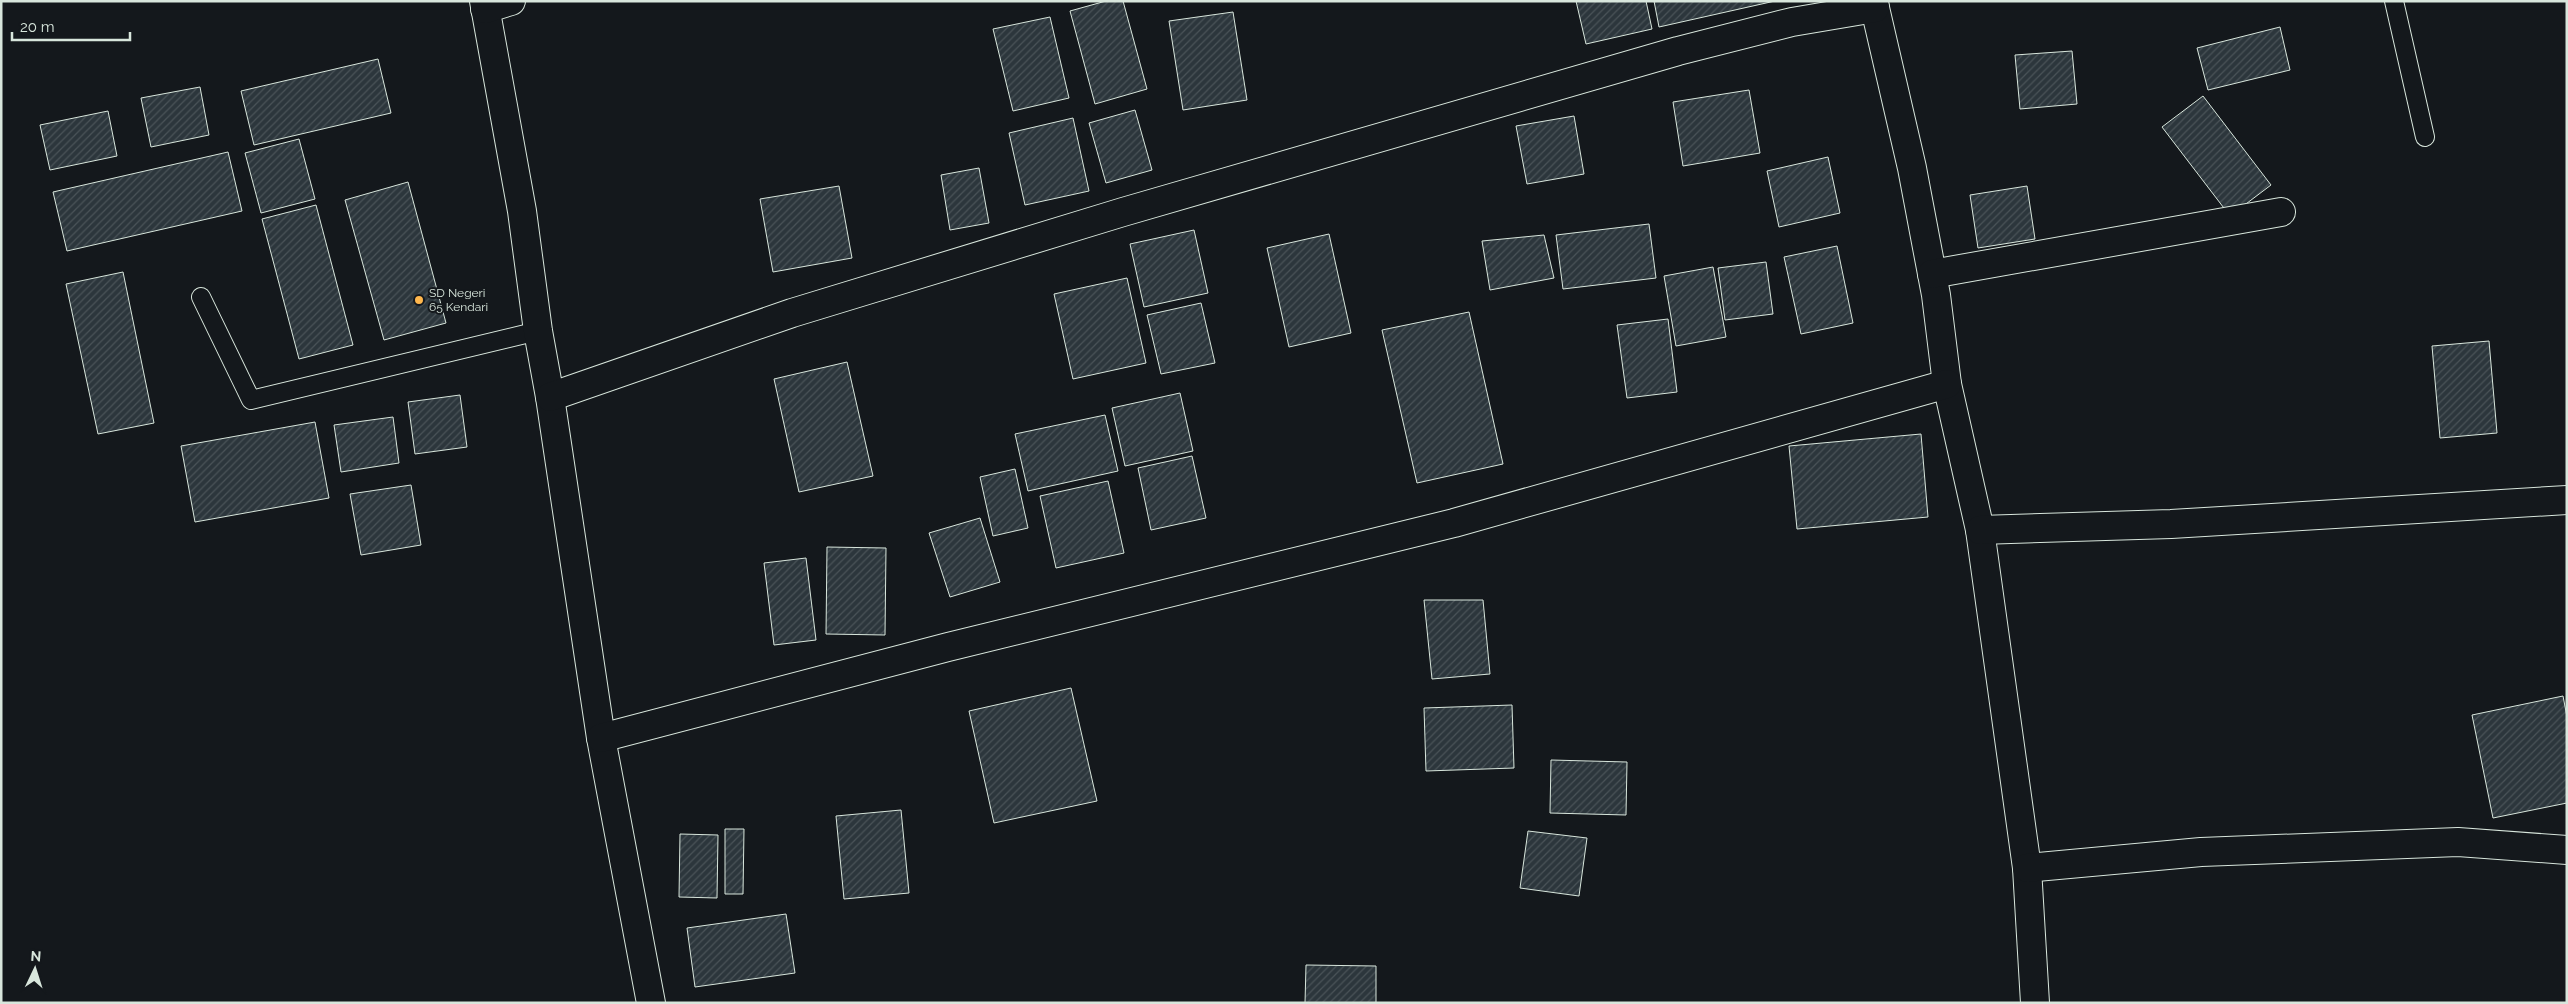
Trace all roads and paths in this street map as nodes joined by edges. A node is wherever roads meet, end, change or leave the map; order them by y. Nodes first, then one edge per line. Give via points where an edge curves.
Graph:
1 (511, 1) edge
2 (2394, 1) edge
3 (484, 5) edge
4 (1874, 5) edge
5 (2425, 137) dead end
6 (2281, 212) dead end
7 (1932, 274) junction
8 (201, 297) dead end
9 (538, 331) junction
10 (1946, 384) junction
11 (550, 397) junction
12 (2567, 500) edge
13 (1980, 530) junction
14 (601, 738) junction
15 (2567, 850) edge
16 (2027, 868) junction
17 (651, 1003) edge
18 (2035, 1003) edge

1 - 3 street
2 - 5 lane
3 - 9 street via 522,211
4 - 7 street via 1912,168
4 - 11 street via 1678,51 1123,212 792,313
6 - 7 street
7 - 10 street
8 - 9 lane via 251,400
9 - 11 street
10 - 13 street
10 - 14 street via 1454,522 948,647
11 - 14 street
12 - 13 street via 2171,524
13 - 16 street
14 - 17 street
15 - 16 street via 2458,842 2201,852
16 - 18 street

